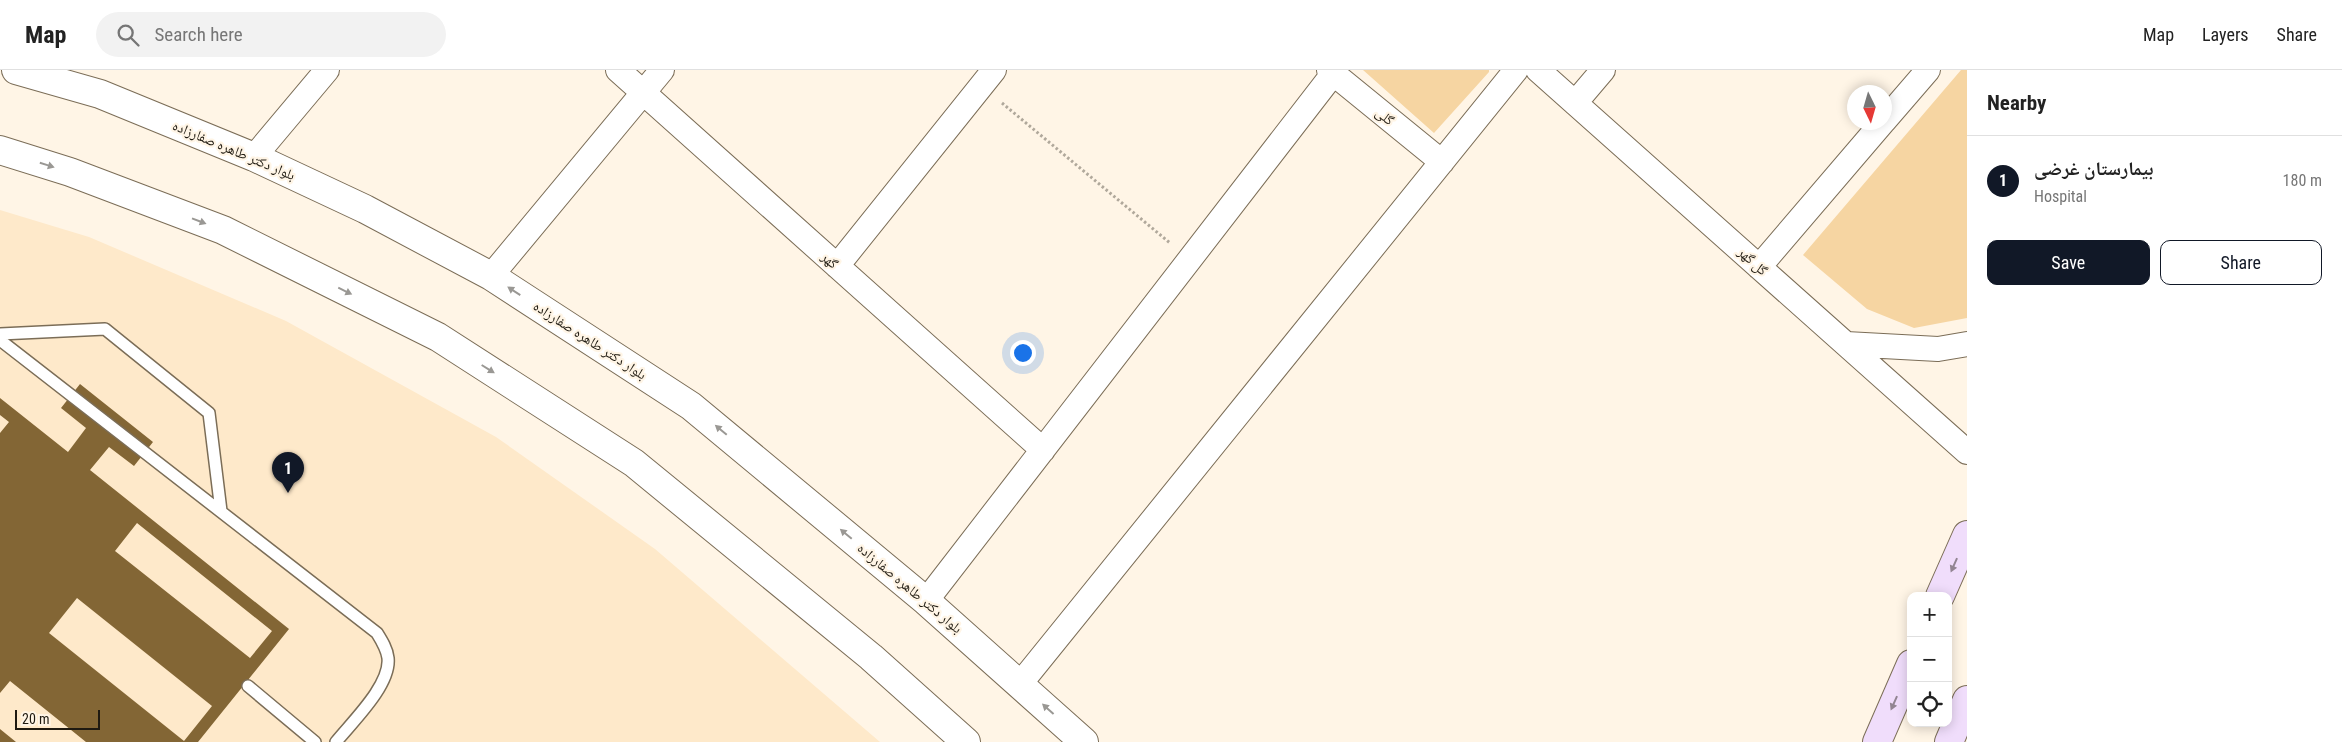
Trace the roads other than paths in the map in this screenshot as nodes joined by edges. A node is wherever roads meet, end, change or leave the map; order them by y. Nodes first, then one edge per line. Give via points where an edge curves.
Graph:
1 (16, 70) edge
2 (327, 70) edge
3 (618, 70) edge
4 (662, 70) edge
5 (1516, 70) edge
6 (1538, 70) edge
7 (1603, 70) edge
8 (1928, 70) edge
9 (1333, 71) edge
10 (988, 78) edge
11 (643, 92) junction
12 (1575, 103) junction
13 (1892, 113) edge
14 (1877, 130) edge
15 (0, 150) edge
16 (254, 157) junction
17 (1442, 162) junction
18 (837, 266) junction
19 (1759, 266) junction
20 (491, 276) junction
21 (0, 334) edge
22 (0, 340) edge
23 (1846, 344) junction
24 (1967, 344) edge
25 (1043, 450) junction
26 (1967, 452) edge
27 (221, 512) junction
28 (1967, 535) edge
29 (1942, 592) edge
30 (926, 601) junction
31 (1907, 673) edge
32 (1020, 684) junction
33 (248, 686) dead end
34 (1967, 700) edge
35 (964, 741) edge
36 (315, 742) edge
37 (336, 742) edge
38 (1084, 742) edge
39 (1876, 742) edge
40 (1949, 742) edge

1 - 16 street, بلوار دکتر طاهره صفارزاده via 100,94
2 - 16 street
3 - 11 street, گهر
4 - 11 street
5 - 17 street
6 - 12 street, گل گهر
7 - 12 street
8 - 13 street
9 - 17 street, گلی
9 - 25 street
10 - 18 street
11 - 18 street, گهر
11 - 20 street
12 - 19 street, گل گهر
14 - 19 street
15 -> 35 street via 70,172 223,230 438,337 634,463 871,657
16 - 20 street, بلوار دکتر طاهره صفارزاده via 365,209
17 - 32 street
18 - 25 street, گهر
19 - 23 street, گل گهر
30 -> 20 street, بلوار دکتر طاهره صفارزاده via 692,406
21 - 27 lane via 105,329 113,335 209,413
22 - 27 lane
23 - 24 street via 1938,349
23 - 26 street, گل گهر
25 - 30 street
27 - 37 lane via 367,624 385,645 387,673 381,685
28 -> 29 main road
30 - 32 street, بلوار دکتر طاهره صفارزاده
31 -> 39 main road
38 -> 32 street, بلوار دکتر طاهره صفارزاده
33 - 36 lane
34 - 40 main road

